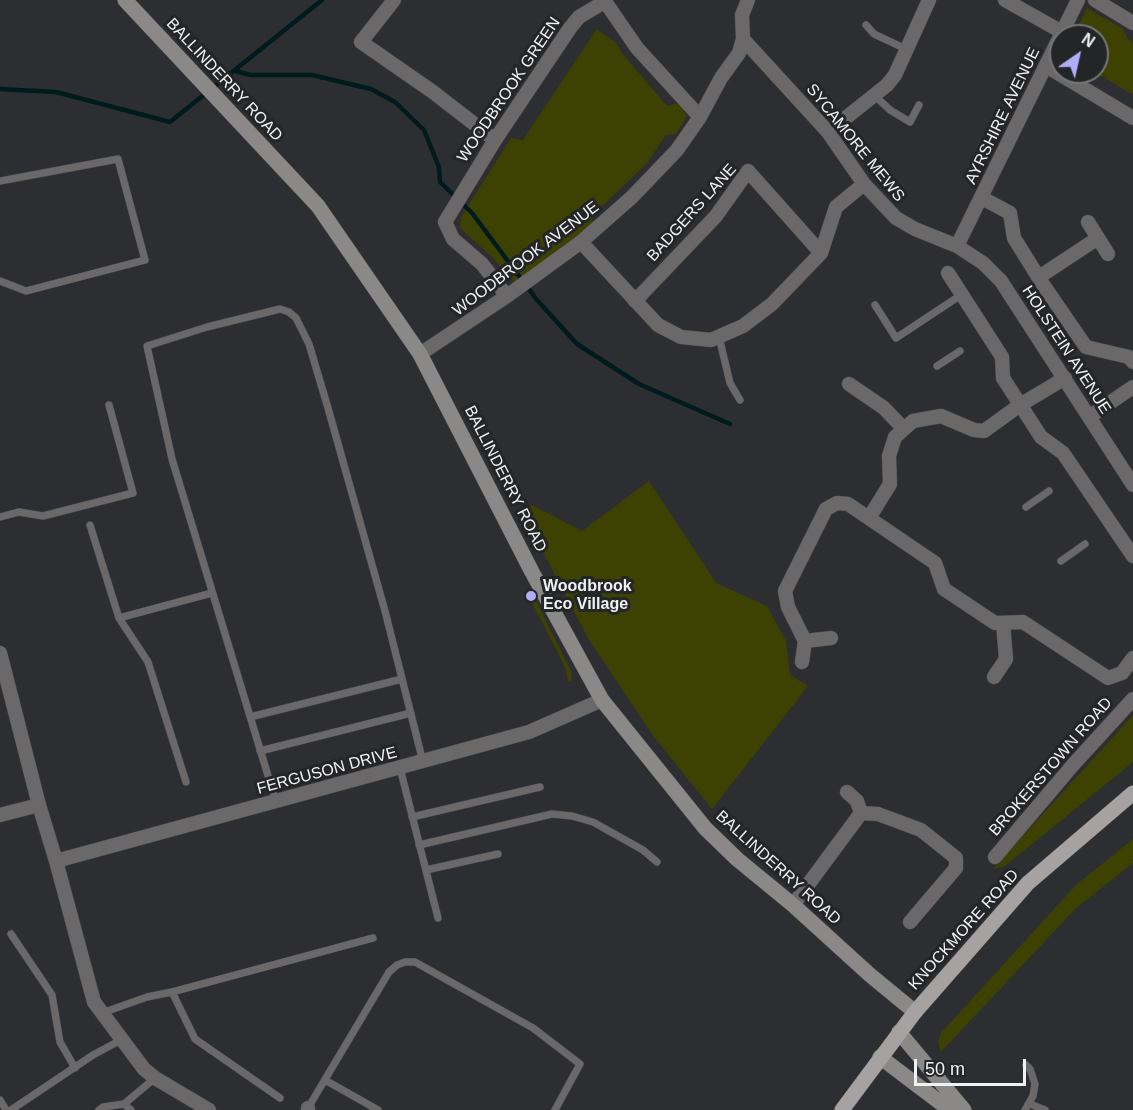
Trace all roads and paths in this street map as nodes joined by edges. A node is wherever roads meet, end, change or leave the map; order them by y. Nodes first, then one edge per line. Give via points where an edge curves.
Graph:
1 (125, 0) edge
2 (394, 0) edge
3 (748, 0) edge
4 (929, 0) edge
5 (1005, 0) edge
6 (1078, 0) edge
7 (1095, 0) edge
8 (604, 1) edge
9 (1133, 23) edge
10 (1066, 24) edge
11 (866, 25) dead end
12 (1049, 25) edge
13 (744, 39) junction
14 (908, 50) junction
15 (1049, 60) edge
16 (1046, 66) junction
17 (874, 95) junction
18 (919, 105) dead end
19 (700, 117) junction
20 (1133, 118) edge
21 (828, 132) junction
22 (495, 140) junction
23 (0, 181) edge
24 (864, 184) junction
25 (982, 198) junction
26 (1088, 222) dead end
27 (1098, 238) junction
28 (581, 242) junction
29 (957, 246) junction
30 (820, 253) junction
31 (1108, 254) dead end
32 (948, 273) dead end
33 (1039, 277) junction
34 (0, 281) edge
35 (512, 293) junction
36 (961, 295) junction
37 (635, 301) junction
38 (874, 305) dead end
39 (719, 337) junction
40 (960, 351) dead end
41 (420, 354) junction
42 (1133, 362) edge
43 (937, 366) dead end
44 (1065, 378) junction
45 (849, 384) dead end
46 (1133, 387) edge
47 (740, 400) dead end
48 (109, 405) dead end
49 (1020, 405) junction
50 (1089, 417) junction
51 (903, 428) junction
52 (1133, 485) edge
53 (1049, 491) dead end
54 (1026, 507) dead end
55 (0, 516) edge
56 (869, 518) junction
57 (90, 525) dead end
58 (1085, 544) dead end
59 (1133, 556) edge
60 (1061, 561) dead end
61 (212, 593) junction
62 (119, 618) junction
63 (1003, 623) junction
64 (831, 638) dead end
65 (805, 641) junction
66 (0, 653) edge
67 (1133, 658) edge
68 (801, 662) dead end
69 (994, 677) dead end
70 (402, 679) junction
71 (1133, 699) edge
72 (602, 700) junction
73 (411, 713) junction
74 (250, 717) junction
75 (260, 751) junction
76 (423, 762) junction
77 (400, 768) junction
78 (186, 782) dead end
79 (540, 787) dead end
80 (847, 792) dead end
81 (1130, 800) edge
82 (276, 802) junction
83 (39, 806) junction
84 (861, 813) junction
85 (0, 815) edge
86 (412, 817) junction
87 (419, 845) junction
88 (498, 854) dead end
89 (995, 857) dead end
90 (56, 861) junction
91 (657, 862) dead end
92 (426, 870) junction
93 (793, 905) junction
94 (438, 918) dead end
95 (910, 922) dead end
96 (11, 934) dead end
97 (373, 938) dead end
98 (172, 992) junction
99 (102, 1012) junction
100 (915, 1012) junction
101 (899, 1032) junction
102 (121, 1040) junction
103 (880, 1057) junction
104 (1026, 1065) dead end
105 (75, 1068) junction
106 (155, 1078) junction
107 (325, 1080) junction
108 (280, 1098) dead end
109 (0, 1100) edge
110 (124, 1104) junction
111 (1028, 1107) edge
112 (308, 1109) edge
113 (9, 1110) edge
114 (99, 1110) edge
115 (131, 1110) edge
116 (208, 1110) edge
117 (378, 1110) edge
118 (555, 1110) edge
119 (842, 1110) edge
120 (950, 1110) edge
121 (964, 1110) edge
122 (1045, 1110) edge

1 - 41 main road, BALLINDERRY ROAD via 318,206
2 - 22 street via 361,42
3 - 13 street, WOODBROOK AVENUE via 742,15
4 - 14 street
5 - 12 street
6 - 10 street, AYRSHIRE AVENUE
7 - 9 street
8 - 19 street, WOODBROOK GREEN via 637,48
8 - 22 street, WOODBROOK GREEN via 579,17 570,28
11 - 14 lane via 874,34
13 - 19 street, WOODBROOK AVENUE
13 - 21 street, SYCAMORE MEWS
14 - 17 street via 888,85
15 - 16 street, AYRSHIRE AVENUE
16 - 20 street
16 - 25 street, AYRSHIRE AVENUE
17 - 18 lane via 910,122
17 - 21 street
19 - 28 street, WOODBROOK AVENUE via 670,158
21 - 24 street, SYCAMORE MEWS
22 - 35 street, WOODBROOK GREEN via 445,222 453,240
23 - 34 lane via 118,159 145,260 26,291
24 - 29 street, SYCAMORE MEWS via 896,218
24 - 30 street via 836,207
25 - 29 street, AYRSHIRE AVENUE
25 - 33 street via 1010,213 1014,238
26 - 27 street
27 - 31 street
27 - 33 street
28 - 35 street, WOODBROOK AVENUE
28 - 37 street
29 - 44 street, HOLSTEIN AVENUE via 1001,281
30 - 37 street, BADGERS LANE via 748,171 716,216
30 - 39 street via 772,304 743,326
32 - 36 street
33 - 42 street via 1086,347 1129,357
35 - 41 street, WOODBROOK AVENUE
36 - 38 lane via 896,338
36 - 49 street via 982,336 1002,357 1003,378
37 - 39 street via 658,325 681,337
39 - 47 lane via 730,383
40 - 43 lane
41 - 72 main road, BALLINDERRY ROAD
44 - 49 street
44 - 50 street, HOLSTEIN AVENUE
45 - 51 street via 884,408
46 - 50 street
48 - 55 lane via 133,493 43,516 19,512
49 - 51 street via 984,431 941,416 913,421
49 - 59 street via 1041,437 1063,453 1072,477
50 - 52 street, HOLSTEIN AVENUE
51 - 56 street via 895,437 890,456 890,484
53 - 54 lane
56 - 63 street via 935,563 944,589 995,623
56 - 65 street via 848,504 837,503 826,509 816,527 785,591 788,607
57 - 62 lane
58 - 60 lane
61 - 62 lane
61 - 70 lane via 172,459 147,346 280,309 296,318 309,344
61 - 74 lane
62 - 78 lane via 148,662
63 - 67 street via 1023,622 1108,678 1122,673
63 - 69 street via 1006,659
64 - 65 street
65 - 68 street
66 - 83 street
70 - 73 lane
70 - 74 lane
71 - 89 street, BROKERSTOWN ROAD
72 - 76 street, FERGUSON DRIVE via 529,732
72 - 93 main road, BALLINDERRY ROAD via 705,828
73 - 75 lane
73 - 76 lane
74 - 75 lane
75 - 82 lane
76 - 77 street, FERGUSON DRIVE
77 - 82 street, FERGUSON DRIVE
77 - 86 lane
79 - 86 lane
80 - 84 street via 857,801
81 - 100 main road, KNOCKMORE ROAD via 1028,883
82 - 90 street, FERGUSON DRIVE
83 - 85 street
83 - 90 street
84 - 93 street
84 - 95 street via 912,825 956,858 956,868 916,905
86 - 87 lane
87 - 91 lane via 552,814 593,822
87 - 92 lane
88 - 92 lane
90 - 99 street via 94,1002
92 - 94 lane
93 - 100 main road, BALLINDERRY ROAD
96 - 105 lane via 52,995 60,1042
97 - 98 lane
98 - 99 lane
98 - 108 lane via 195,1039
99 - 102 street
100 - 101 main road, KNOCKMORE ROAD
101 - 103 main road, KNOCKMORE ROAD
101 - 121 main road
102 - 105 lane
102 - 106 street
103 - 119 main road, KNOCKMORE ROAD
103 - 120 main road
104 - 111 lane via 1035,1084
105 - 113 lane
106 - 110 lane
106 - 116 street
107 - 112 lane
107 - 117 lane
107 - 118 lane via 389,972 397,964 415,962 533,1028 580,1064
109 - 113 lane
110 - 114 lane
110 - 115 lane
111 - 122 lane

